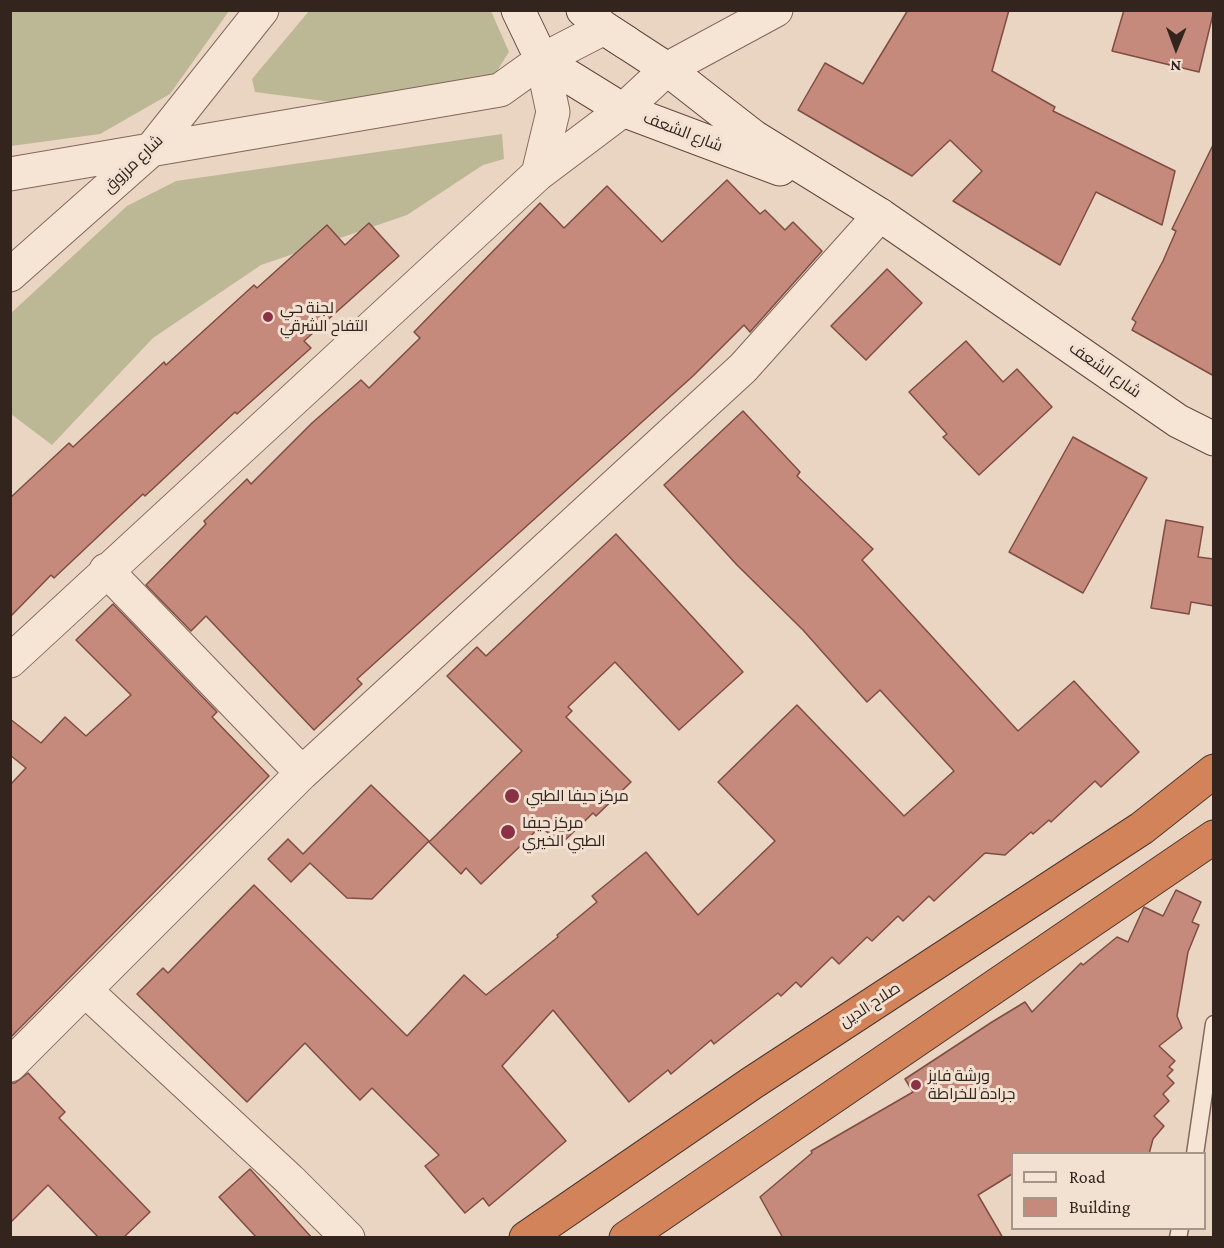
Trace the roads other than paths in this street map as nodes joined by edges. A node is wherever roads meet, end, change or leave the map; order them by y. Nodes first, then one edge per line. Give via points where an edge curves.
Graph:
1 (262, 10) edge
2 (518, 10) edge
3 (776, 10) edge
4 (593, 19) edge
5 (542, 60) junction
6 (667, 69) junction
7 (623, 110) junction
8 (150, 151) junction
9 (10, 174) edge
10 (538, 174) junction
11 (880, 215) junction
12 (10, 274) edge
13 (1214, 439) edge
14 (106, 570) junction
15 (10, 661) edge
16 (1214, 771) edge
17 (302, 773) junction
18 (1214, 837) edge
19 (85, 990) junction
20 (1214, 1024) edge
21 (10, 1065) edge
22 (1195, 1152) edge
23 (348, 1238) edge
24 (526, 1238) edge
25 (626, 1238) edge

1 - 8 street, شارع مرزوق
2 - 5 street
3 - 6 street
4 - 5 street
4 - 6 street, شارع الشعف
5 - 7 street, شارع الشعف
5 - 8 street via 500,90
5 - 10 street via 553,112
6 - 7 street
6 - 11 street, شارع الشعف via 754,137
7 - 10 street
7 - 11 street, شارع الشعف via 781,170
8 - 9 street
8 - 12 street, شارع مرزوق
10 - 14 street
11 - 13 street, شارع الشعف via 1178,421
11 - 17 street via 743,368
14 - 15 street
14 - 17 street
16 - 24 highway, صلاح الدين via 1142,828 762,1076
17 - 19 street
18 - 25 highway
19 - 21 street
19 - 23 street
20 - 22 lane

